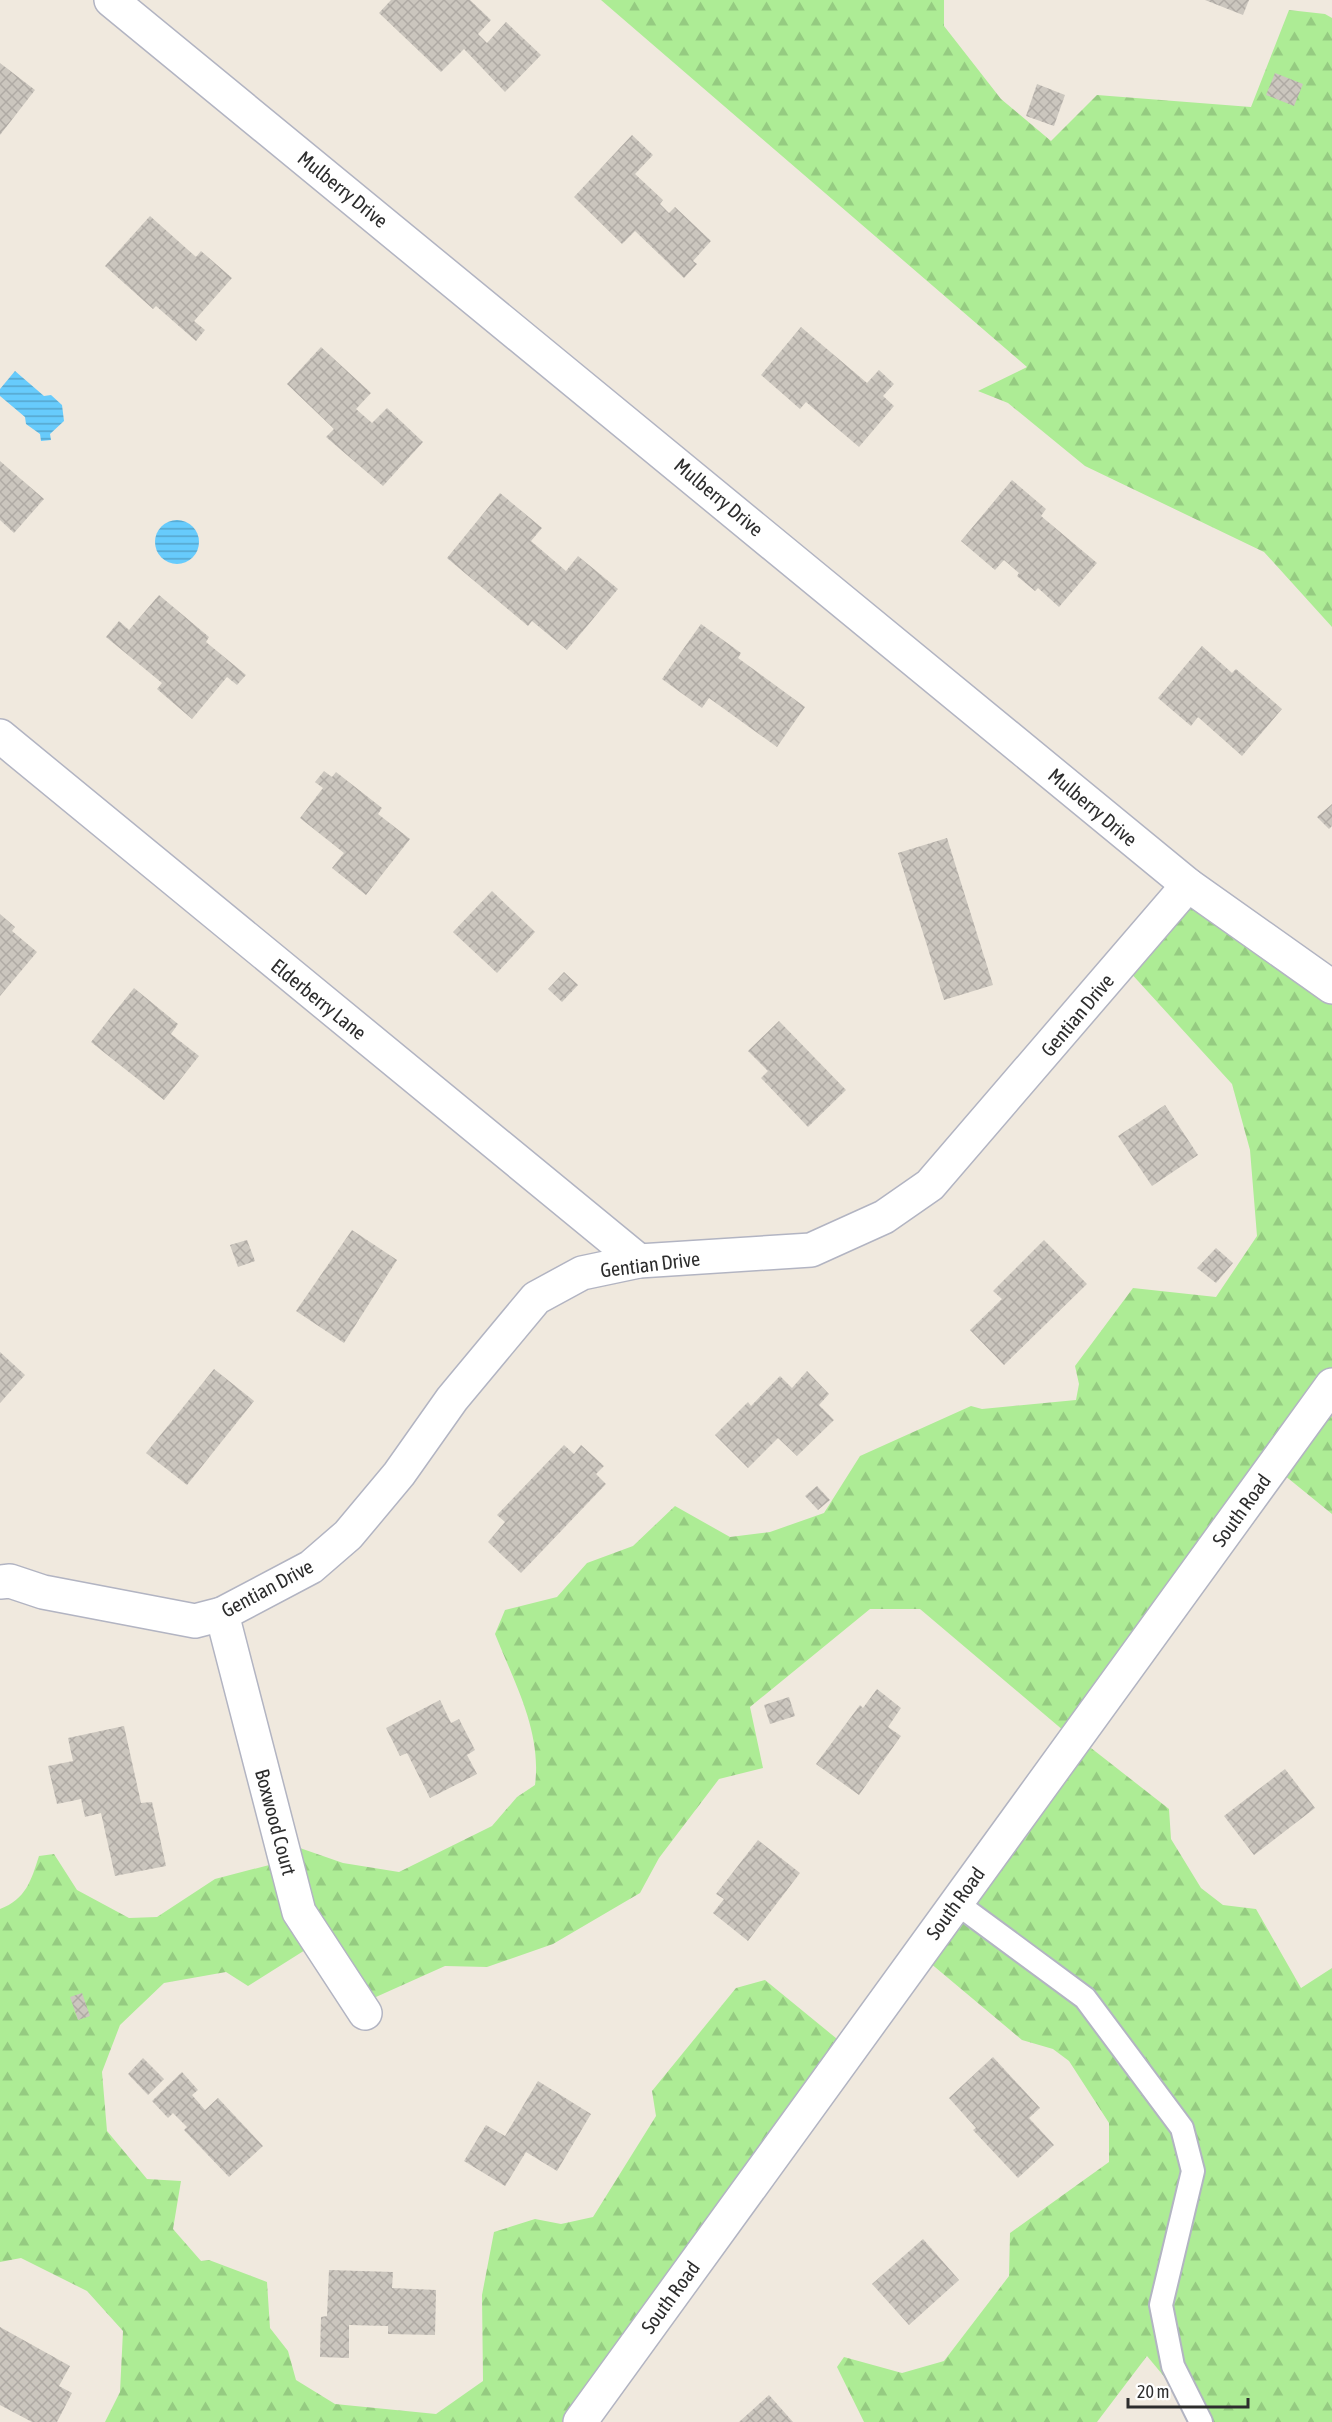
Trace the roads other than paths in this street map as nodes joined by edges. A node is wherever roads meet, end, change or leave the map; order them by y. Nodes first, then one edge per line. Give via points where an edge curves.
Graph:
1 (111, 0) edge
2 (0, 736) edge
3 (1188, 885) junction
4 (1332, 987) edge
5 (639, 1261) junction
6 (1332, 1385) edge
7 (3, 1578) edge
8 (222, 1614) junction
9 (955, 1902) junction
10 (365, 2013) dead end
11 (580, 2422) edge
12 (1202, 2422) edge

1 - 3 street, Mulberry Drive
2 - 5 street, Elderberry Lane
3 - 4 street, Mulberry Drive
3 - 5 street, Gentian Drive via 930,1185 884,1217 811,1250
5 - 8 street, Gentian Drive via 582,1273 536,1298 348,1534 311,1567
6 - 9 street, South Road
7 - 8 street, Gentian Drive via 53,1594 195,1621
8 - 10 street, Boxwood Court via 299,1912
9 - 11 street, South Road
9 - 12 lane via 1085,1998 1182,2128 1192,2171 1161,2305 1173,2367

